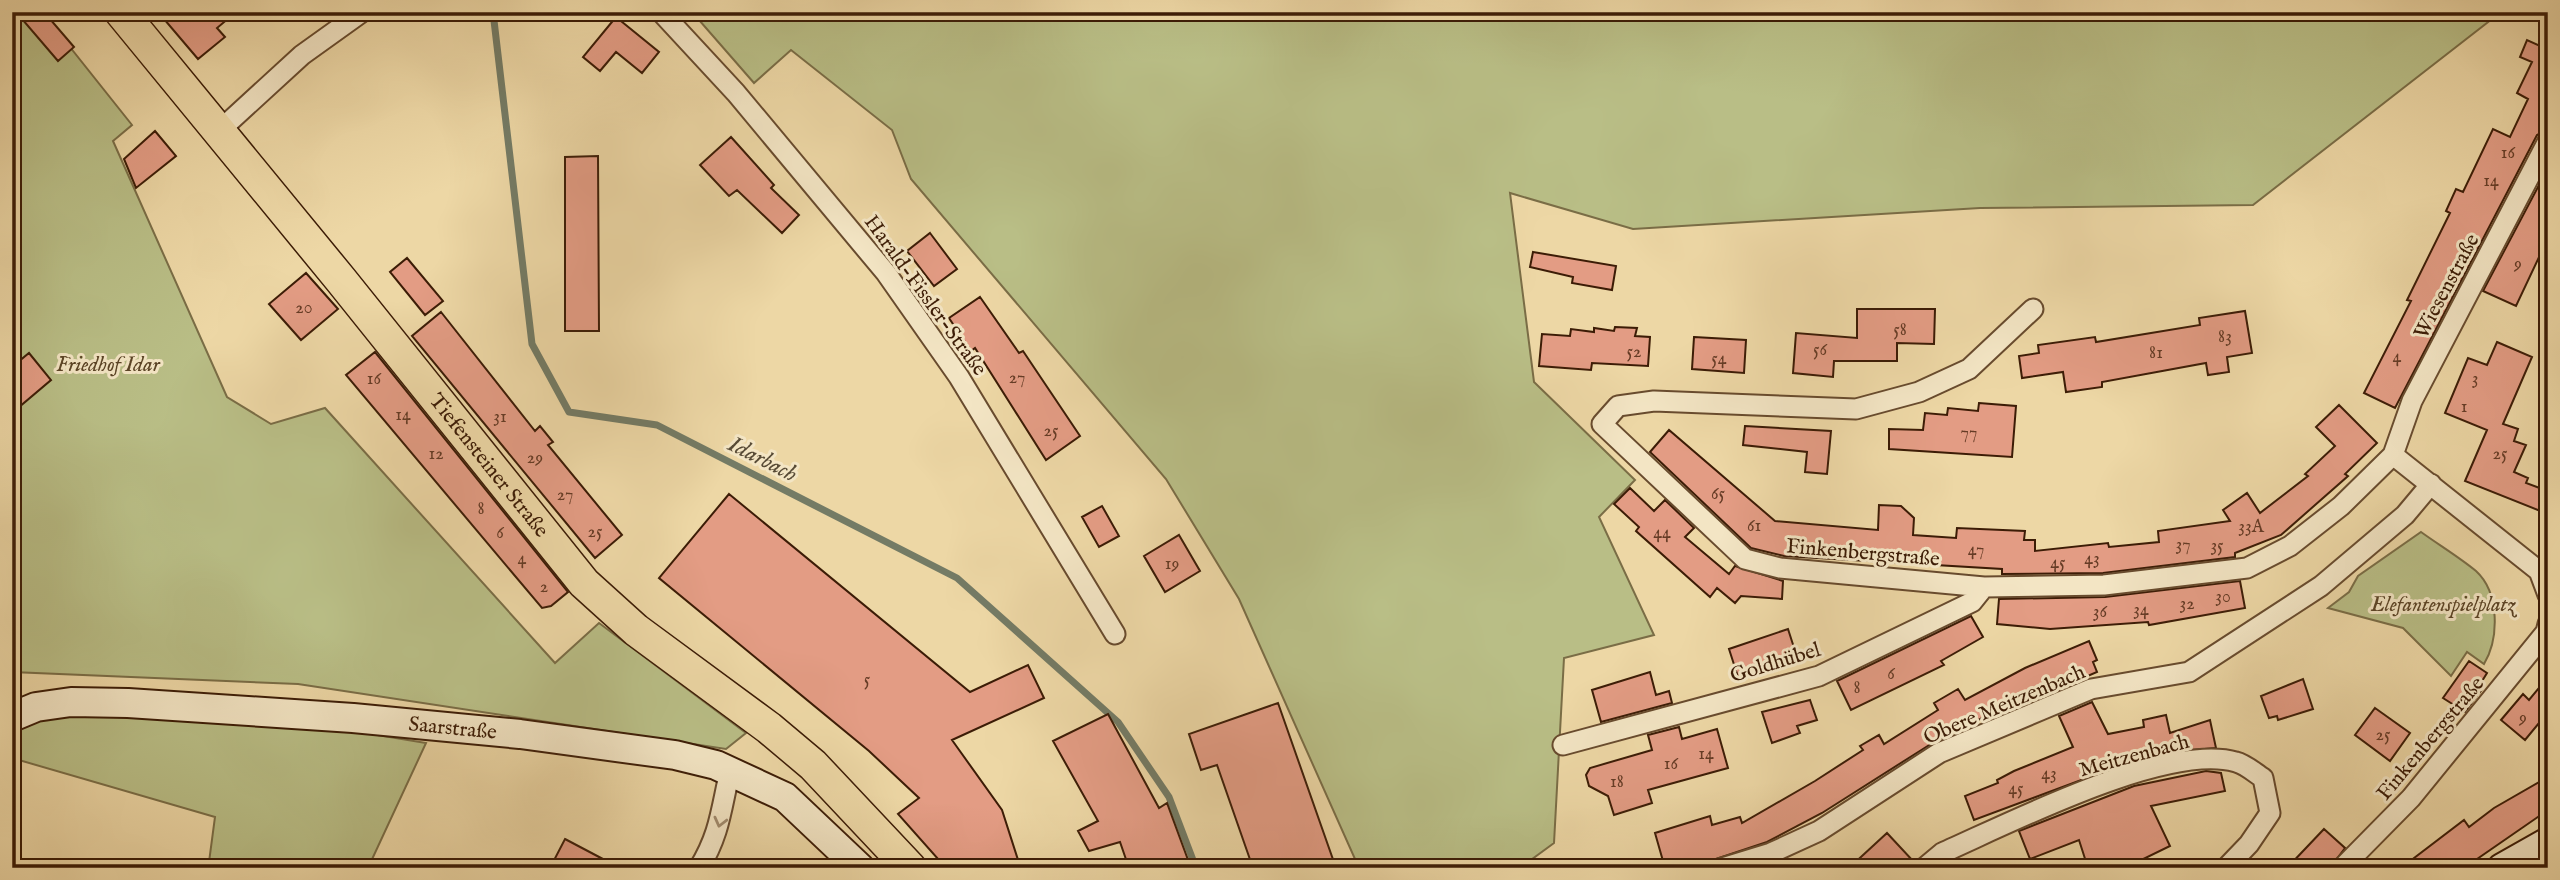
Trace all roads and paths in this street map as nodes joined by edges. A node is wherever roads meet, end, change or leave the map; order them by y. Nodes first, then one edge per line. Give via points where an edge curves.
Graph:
1 (121, 12) edge
2 (362, 12) edge
3 (661, 12) edge
4 (218, 132) junction
5 (2548, 141) edge
6 (2033, 309) dead end
7 (2393, 455) junction
8 (2431, 484) junction
9 (1984, 587) junction
10 (2548, 595) edge
11 (2547, 629) edge
12 (1115, 634) dead end
13 (12, 717) edge
14 (1563, 745) dead end
15 (730, 771) junction
16 (2548, 842) edge
17 (699, 868) edge
18 (860, 868) edge
19 (910, 868) edge
20 (1722, 868) edge
21 (1924, 868) edge
22 (2226, 868) edge
23 (2342, 868) edge
24 (2502, 868) edge

1 - 4 main road, Tiefensteiner Straße
2 - 4 street via 302,55
3 - 12 street, Harald-Fissler-Straße via 736,93 886,273 959,377
4 - 19 main road, Tiefensteiner Straße via 584,583 636,631 813,765
5 - 7 street, Wiesenstraße via 2412,401
6 - 9 street, Finkenbergstraße via 1969,369 1919,392 1856,409 1654,401 1618,406 1602,424 1745,559 1780,568
7 - 8 street
7 - 9 street, Finkenbergstraße via 2341,506 2290,545 2247,568 2104,585
8 - 10 street via 2539,571
8 - 20 street, Obere Meitzenbach via 2405,515 2321,586 2189,672 2091,689 1939,753 1819,831
9 - 14 street, Goldhübel via 1972,602 1819,676
11 - 23 street, Finkenbergstraße via 2411,798
13 - 15 street, Saarstraße via 36,707 71,702 339,717 648,751
15 -> 17 street via 721,825
15 - 18 street, Saarstraße via 785,797
16 - 24 street
21 - 22 street, Meitzenbach via 1942,853 2098,784 2203,760 2236,762 2263,778 2270,813

